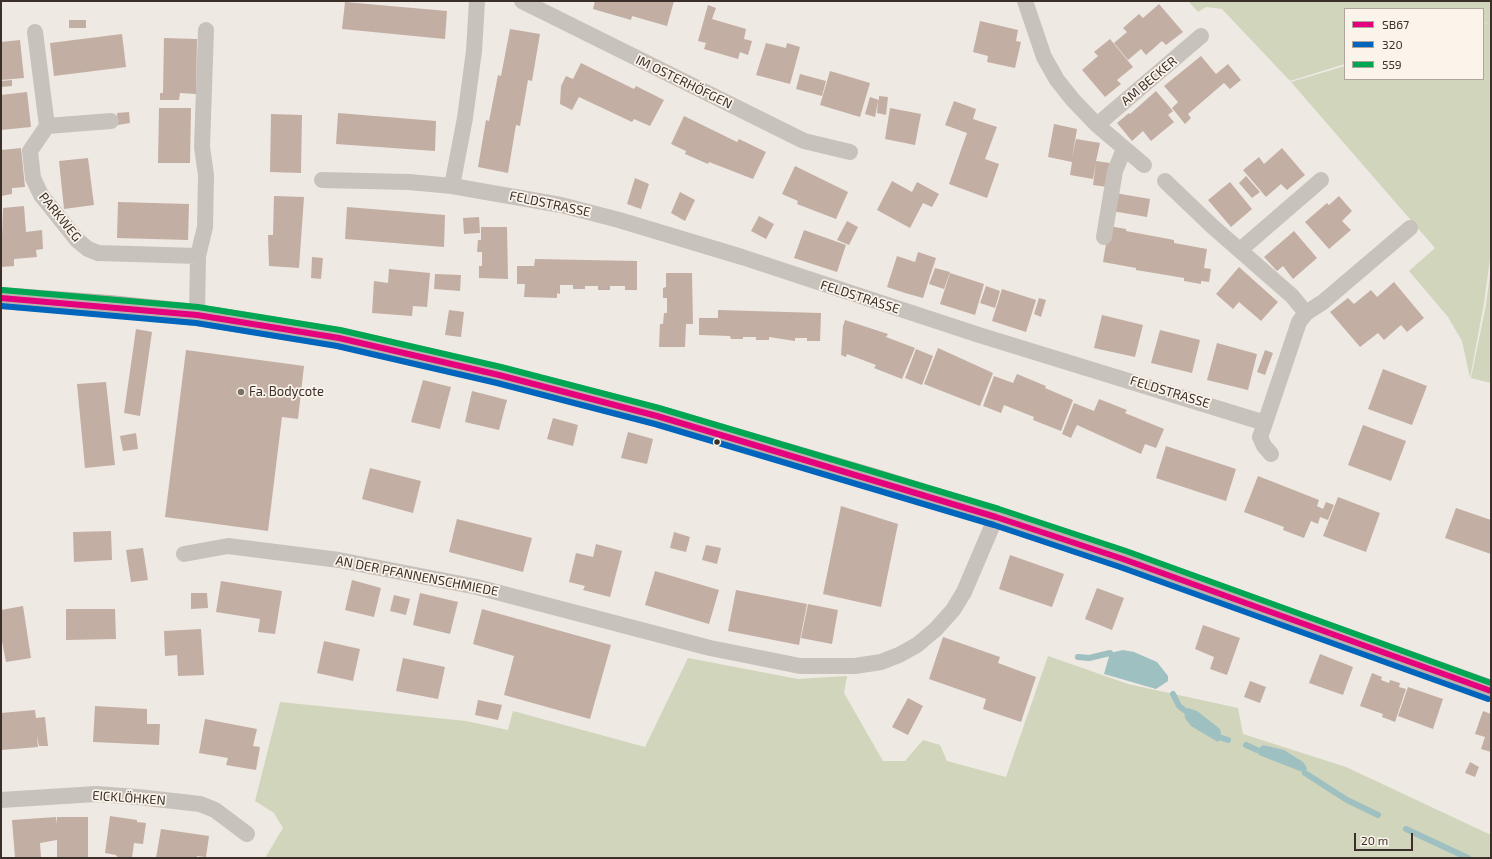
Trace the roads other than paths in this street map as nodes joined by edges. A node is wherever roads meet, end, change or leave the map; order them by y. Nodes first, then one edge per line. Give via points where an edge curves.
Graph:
1 (477, 1) edge
2 (522, 1) edge
3 (1025, 1) edge
4 (206, 30) dead end
5 (35, 32) dead end
6 (1201, 36) dead end
7 (111, 121) dead end
8 (1097, 125) junction
9 (47, 126) junction
10 (1124, 148) junction
11 (850, 152) dead end
12 (1144, 164) dead end
13 (322, 180) dead end
14 (1321, 180) dead end
15 (1165, 181) dead end
16 (452, 186) junction
17 (1410, 228) dead end
18 (1104, 236) dead end
19 (1240, 250) junction
20 (198, 256) junction
21 (1, 298) edge
22 (1306, 312) junction
23 (197, 315) junction
24 (1265, 423) junction
25 (1271, 454) dead end
26 (996, 517) junction
27 (184, 554) dead end
28 (1491, 691) edge
29 (1, 800) edge
30 (247, 834) dead end

1 - 16 street via 474,51 465,118
2 - 11 street, IM OSTERHÖFGEN via 804,141
3 - 8 street via 1044,57 1057,80
4 - 20 street via 202,147 206,175 205,227
5 - 9 street
6 - 8 street, AM BECKER
7 - 9 street
8 - 10 street
9 - 20 street, PARKWEG via 30,151 36,186 77,240 98,253
10 - 12 street
10 - 18 street via 1115,171
13 - 16 street, FELDSTRASSE
14 - 19 street
15 - 19 street
16 - 24 street, FELDSTRASSE via 560,205 619,220
17 - 22 street via 1323,302
19 - 22 street via 1292,296
20 - 23 street
21 - 23 main road
22 - 24 street via 1299,322
23 - 26 main road via 339,338 499,375 657,416
24 - 25 street via 1260,437
26 - 27 street, AN DER PFANNENSCHMIEDE via 964,592 953,610 936,629 917,645 899,655 881,662 855,666 800,666 755,658 674,640 463,584 339,560 228,546
26 - 28 main road via 1131,562
29 - 30 street, EICKLÖHKEN via 96,794 200,804 215,810

